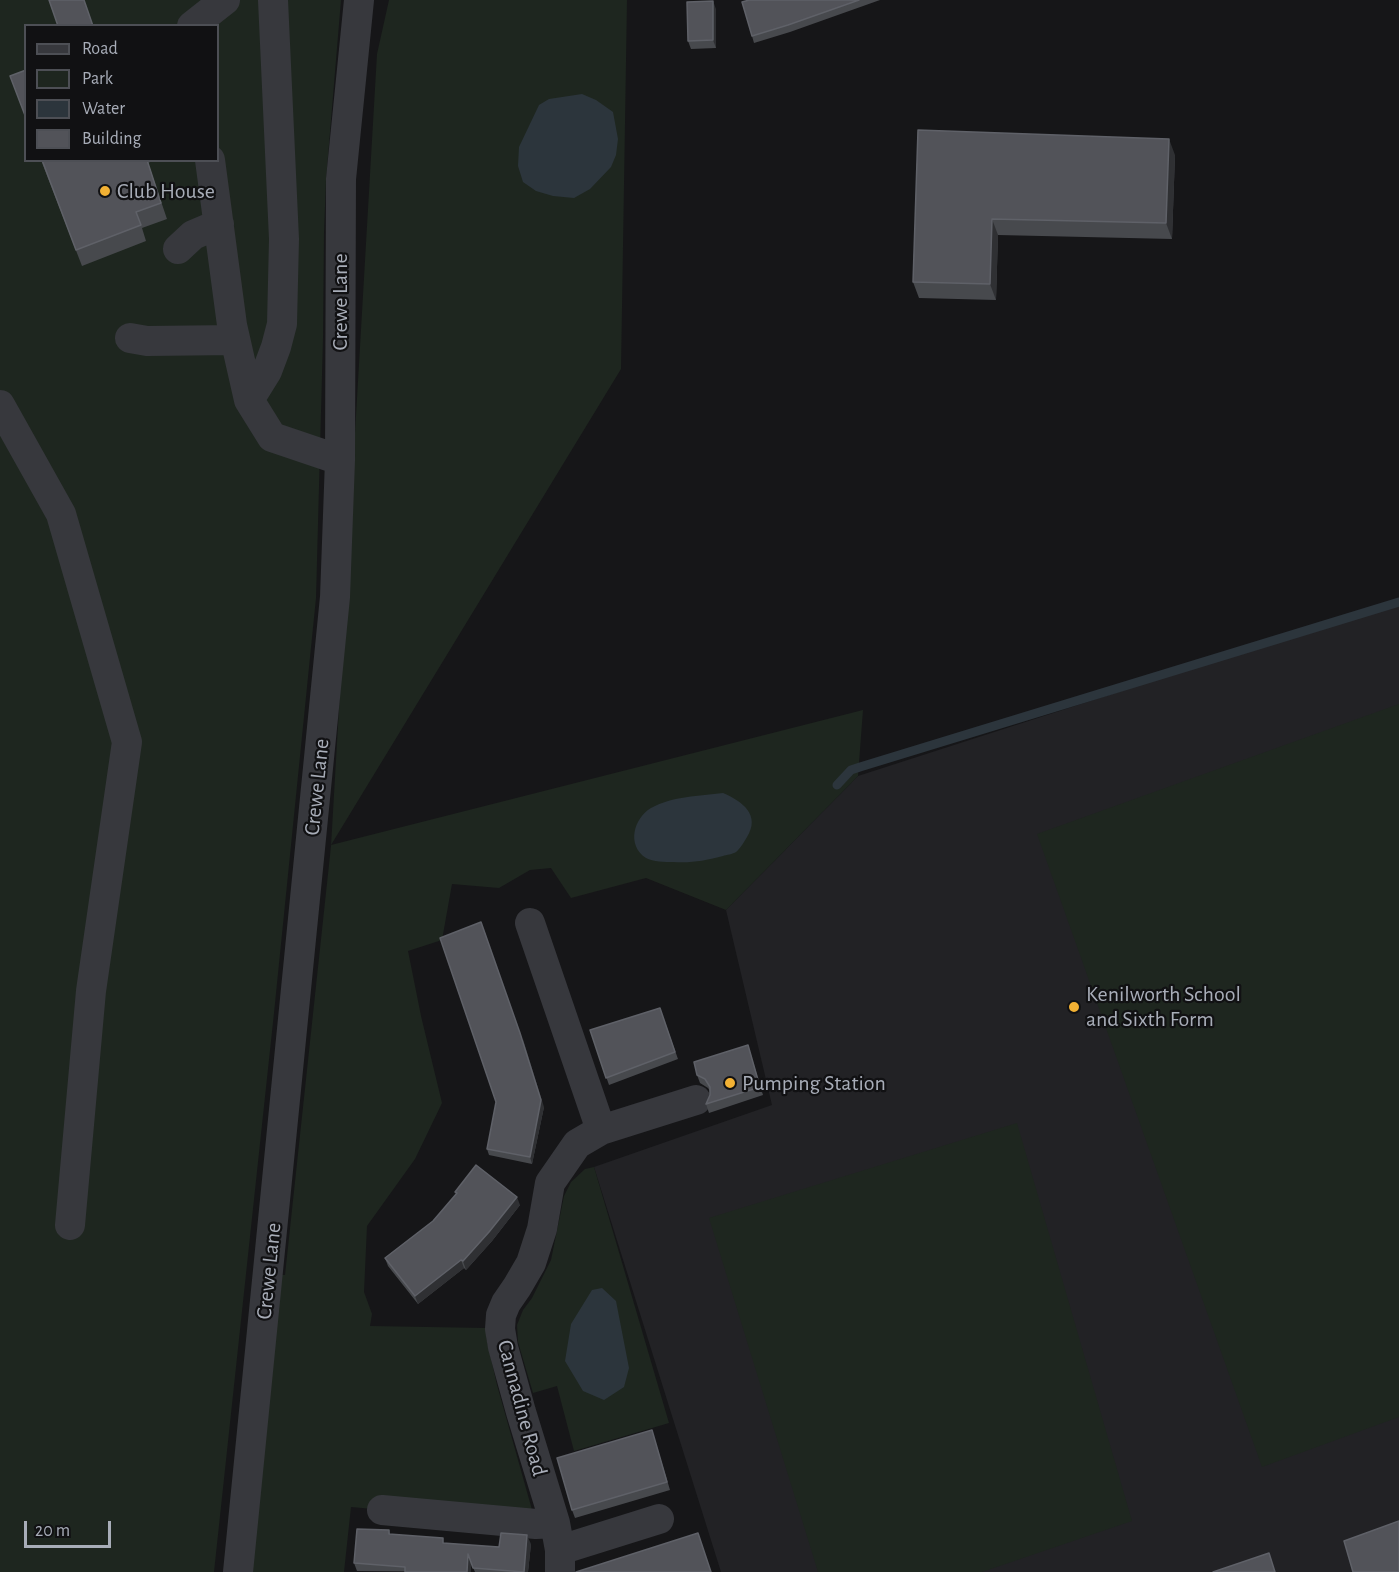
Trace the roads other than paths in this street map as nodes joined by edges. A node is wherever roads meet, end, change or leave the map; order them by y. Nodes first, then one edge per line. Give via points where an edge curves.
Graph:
1 (225, 0) edge
2 (273, 0) edge
3 (359, 0) edge
4 (195, 24) edge
5 (210, 162) edge
6 (219, 224) junction
7 (178, 249) dead end
8 (130, 338) dead end
9 (236, 339) junction
10 (249, 400) junction
11 (0, 405) edge
12 (340, 460) junction
13 (530, 923) dead end
14 (696, 1100) dead end
15 (601, 1130) junction
16 (70, 1225) dead end
17 (382, 1510) dead end
18 (659, 1519) dead end
19 (559, 1548) edge
20 (238, 1572) edge

1 - 4 street
2 - 10 street via 284,239 282,324 267,371
3 - 12 street, Crewe Lane via 341,179
5 - 6 street
6 - 7 street via 193,235
6 - 9 street
8 - 9 street
9 - 10 street
10 - 12 street via 272,437
11 - 16 street via 61,514 127,742 92,992
12 - 20 street, Crewe Lane via 335,597
13 - 15 street
14 - 15 street, Cannadine Road
15 - 19 street, Cannadine Road via 577,1144 550,1183 531,1263 501,1315 503,1347
17 - 19 street via 536,1524
18 - 19 street

